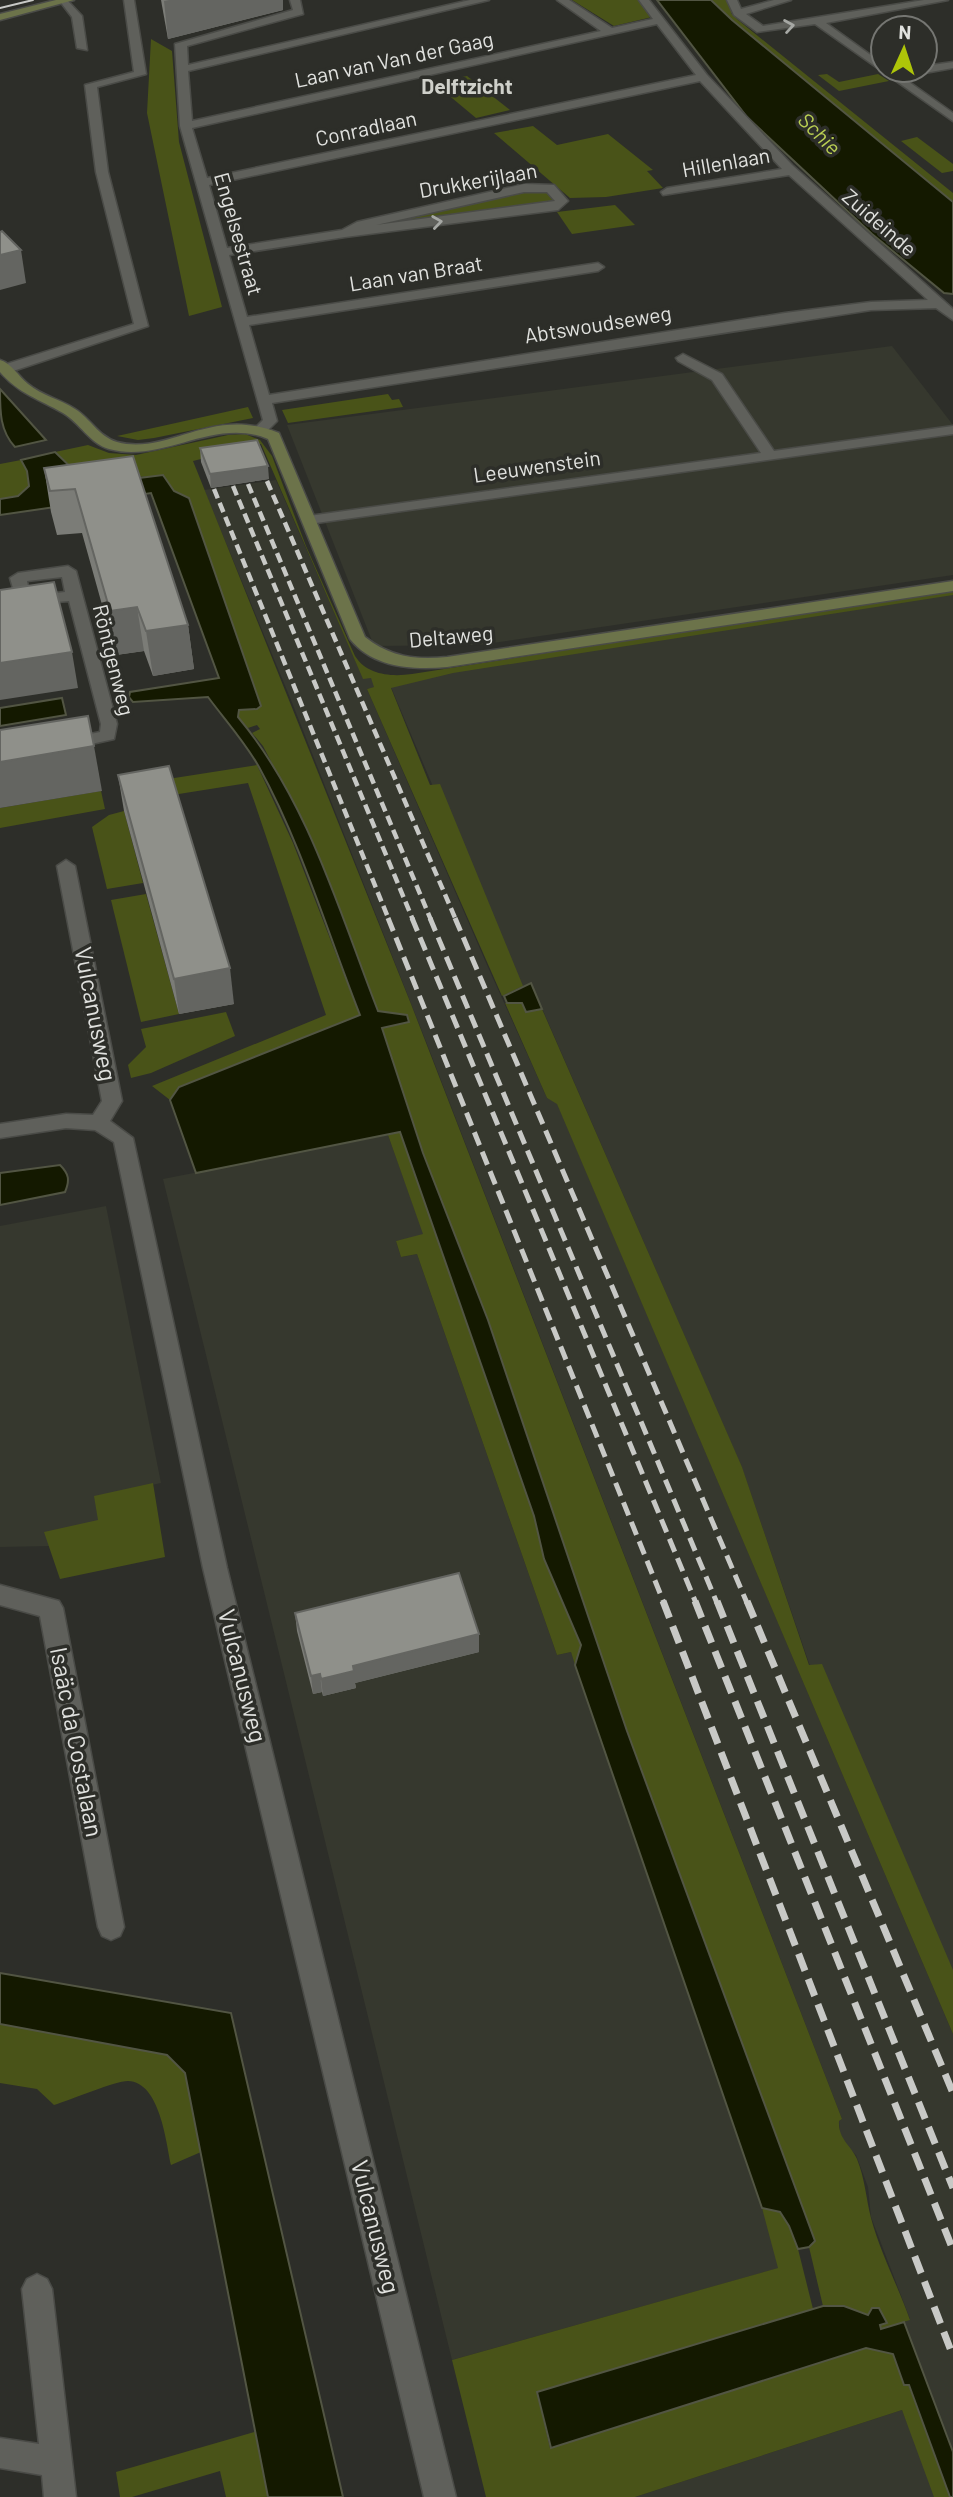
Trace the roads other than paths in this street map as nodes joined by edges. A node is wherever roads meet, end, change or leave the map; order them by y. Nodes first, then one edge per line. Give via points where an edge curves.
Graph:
1 (129, 0) edge
2 (295, 0) edge
3 (484, 0) edge
4 (562, 0) edge
5 (644, 0) edge
6 (732, 0) edge
7 (784, 0) edge
8 (943, 0) edge
9 (66, 1) edge
10 (738, 13) junction
11 (0, 17) edge
12 (661, 20) junction
13 (817, 21) junction
14 (610, 32) junction
15 (83, 48) dead end
16 (869, 58) edge
17 (184, 69) junction
18 (703, 77) junction
19 (905, 84) edge
20 (953, 118) edge
21 (186, 126) junction
22 (791, 171) junction
23 (201, 183) junction
24 (667, 192) dead end
25 (345, 233) junction
26 (220, 253) junction
27 (598, 268) dead end
28 (940, 304) junction
29 (953, 316) edge
30 (241, 322) junction
31 (683, 358) dead end
32 (2, 367) edge
33 (263, 400) junction
34 (261, 429) junction
35 (953, 430) edge
36 (770, 456) junction
37 (309, 520) junction
38 (953, 586) edge
39 (74, 595) junction
40 (48, 748) edge
41 (65, 866) dead end
42 (99, 1123) junction
43 (0, 1131) edge
44 (0, 1595) edge
45 (111, 1927) dead end
46 (37, 2289) dead end
47 (0, 2453) edge
48 (56, 2462) junction
49 (60, 2497) edge
50 (440, 2497) edge

1 - 32 street via 140,74 91,85 102,172 141,326
2 - 17 street, Engelsestraat via 299,12 181,44
3 - 17 street
4 - 14 street
5 - 12 street, Zuideinde
6 - 10 street
7 - 10 street
8 - 13 street
9 - 11 street
9 - 15 street via 77,16
10 -> 13 street via 761,30
12 - 14 street, Laan van Van der Gaag
12 - 18 street, Zuideinde
13 - 16 street
14 - 21 street, Laan van Van der Gaag
17 - 21 street, Engelsestraat
18 - 22 street, Zuideinde
18 - 23 street, Conradlaan
19 - 20 street
21 - 23 street, Engelsestraat
22 - 24 street, Hillenlaan
22 - 28 street, Zuideinde
23 - 26 street, Engelsestraat
25 -> 25 street, Drukkerijlaan via 558,206 562,201 551,188 524,188 361,225
25 - 26 street, Drukkerijlaan
26 - 30 street, Engelsestraat
27 - 30 street, Laan van Braat
28 - 29 street, Zuideinde
28 - 33 street, Abtswoudseweg via 871,306 796,316
30 - 33 street, Engelsestraat
31 - 36 street via 717,377
32 - 34 street via 33,396 76,415 109,444 136,447 228,428
33 - 34 street, Engelsestraat via 270,421
34 - 37 street, Deltaweg via 278,441
35 - 36 street, Leeuwenstein
36 - 37 street, Leeuwenstein
37 - 38 street, Deltaweg via 358,639 380,656 405,663 447,662
39 - 39 street, Röntgenweg via 68,571 18,578 18,603
39 - 40 street, Röntgenweg via 109,724 108,735
41 - 42 street, Vulcanusweg via 112,1101
42 - 43 street via 66,1121
42 - 50 street, Vulcanusweg via 123,1138 215,1568
44 - 45 street, Isaäc da Costalaan via 51,1608
46 - 48 street
47 - 48 street
48 - 49 street

